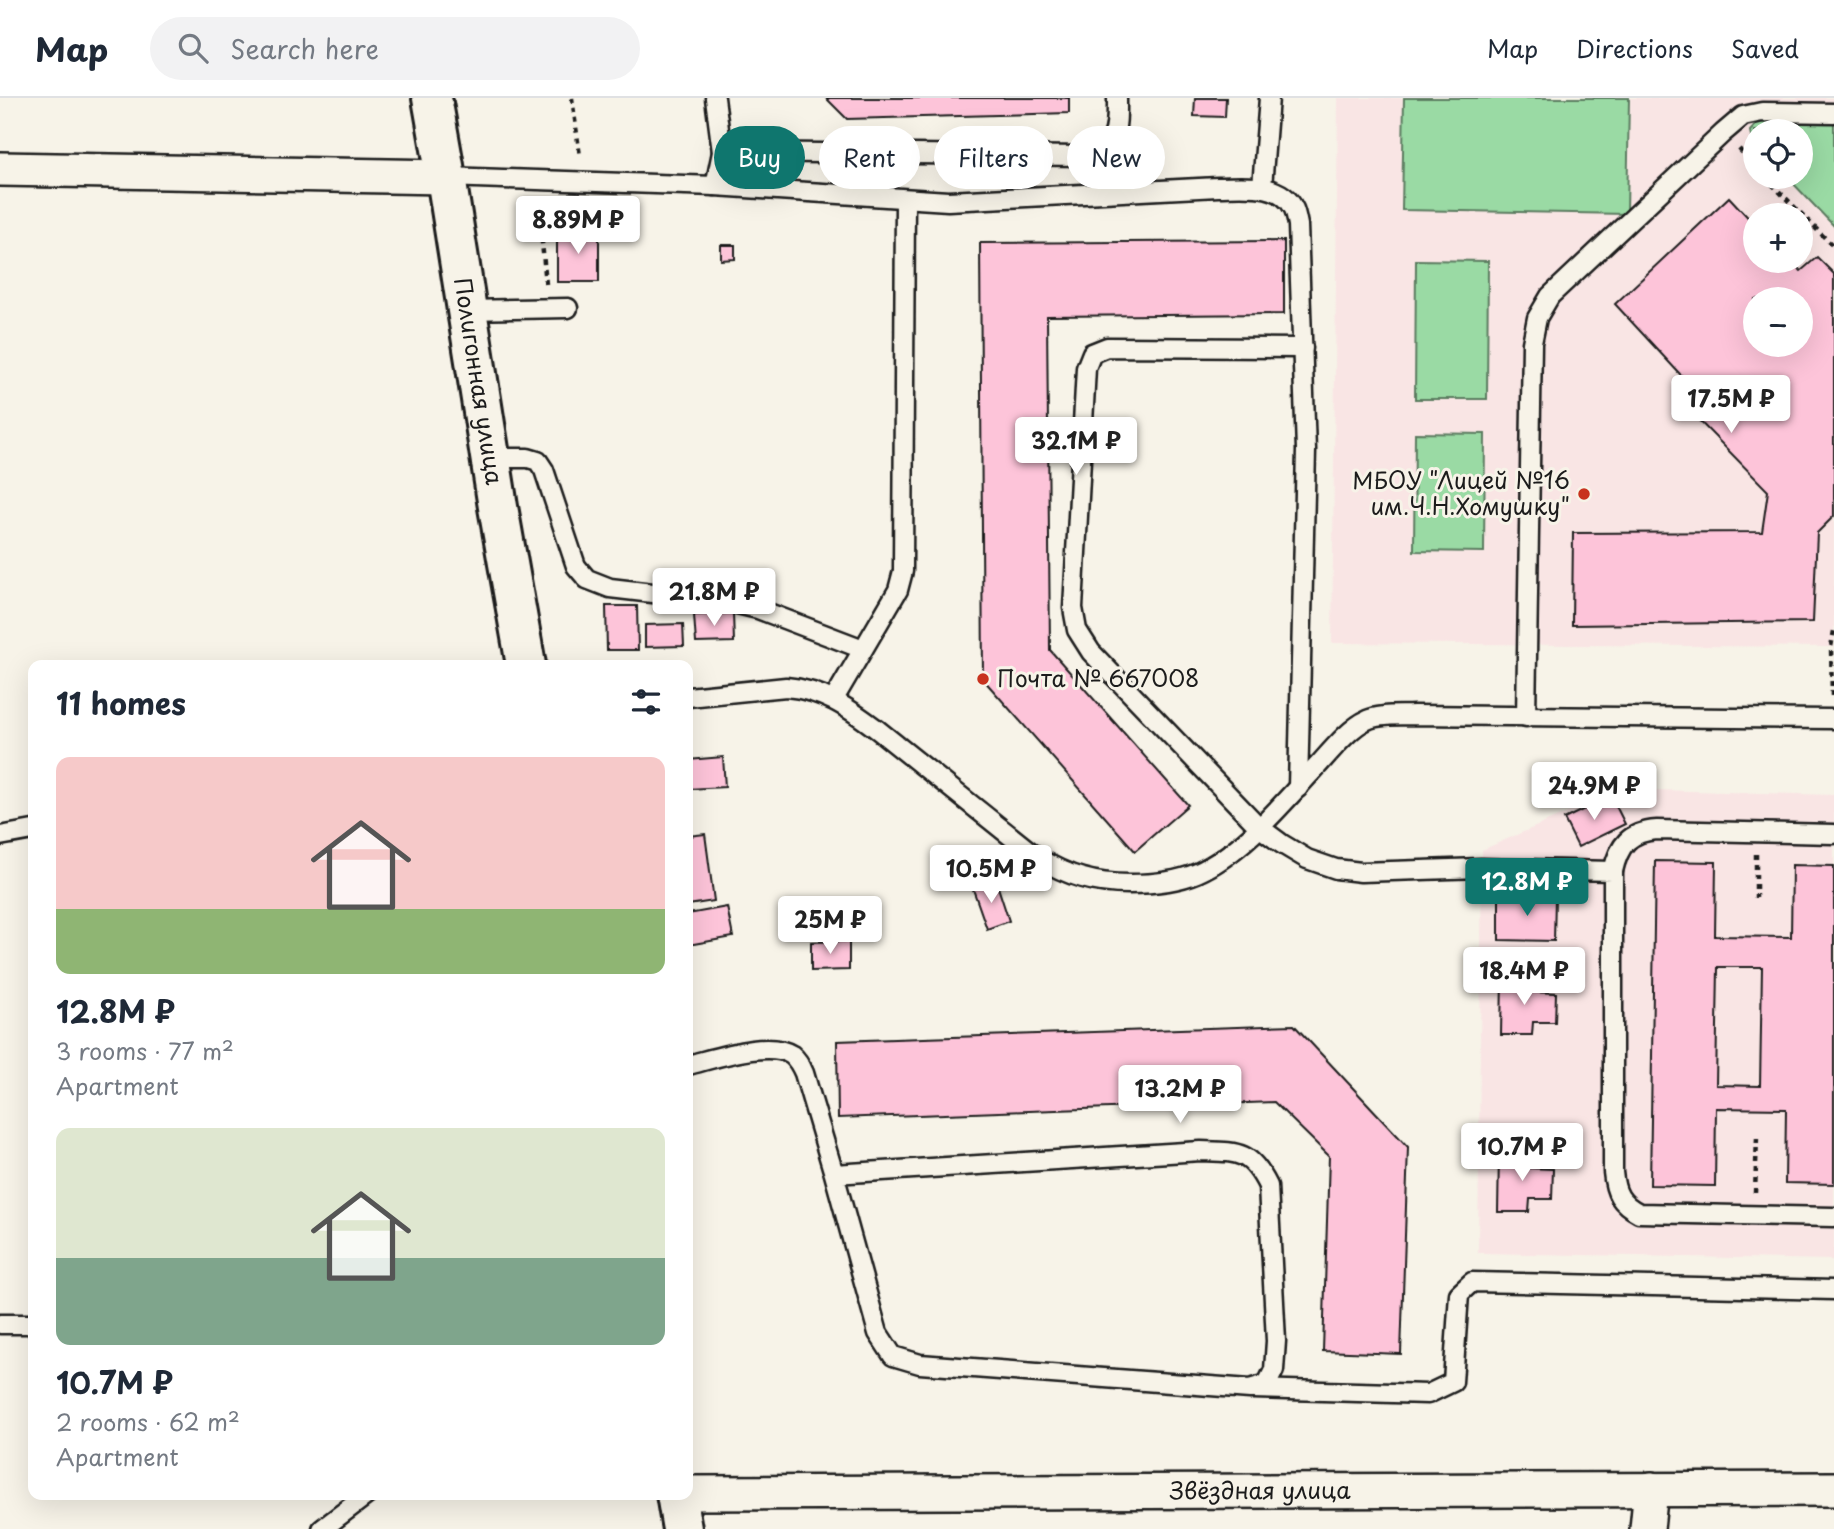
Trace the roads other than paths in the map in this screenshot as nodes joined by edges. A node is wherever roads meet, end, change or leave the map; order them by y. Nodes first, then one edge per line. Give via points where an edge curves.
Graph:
1 (432, 98) edge
2 (715, 98) edge
3 (1117, 98) edge
4 (1269, 98) edge
5 (1834, 113) edge
6 (719, 126) edge
7 (805, 153) edge
8 (0, 169) edge
9 (446, 177) junction
10 (714, 186) edge
11 (1262, 187) junction
12 (759, 189) edge
13 (905, 199) junction
14 (568, 308) dead end
15 (467, 310) junction
16 (1303, 348) junction
17 (490, 458) junction
18 (863, 649) junction
19 (525, 660) edge
20 (693, 696) edge
21 (834, 699) junction
22 (1526, 716) junction
23 (1833, 719) edge
24 (1298, 788) junction
25 (1259, 827) junction
26 (28, 831) edge
27 (1834, 834) edge
28 (0, 836) edge
29 (1613, 871) junction
30 (693, 1064) edge
31 (834, 1174) junction
32 (1834, 1217) edge
33 (1834, 1290) edge
34 (0, 1324) edge
35 (28, 1324) edge
36 (1250, 1389) junction
37 (1651, 1489) junction
38 (1834, 1489) edge
39 (693, 1493) edge
40 (360, 1500) edge
41 (677, 1500) edge
42 (322, 1529) edge
43 (682, 1529) edge
44 (1647, 1529) edge

1 - 9 street, Полигонная улица
2 - 6 lane
3 - 7 lane via 1113,139 1102,151 1087,156
4 - 11 lane
5 - 22 lane via 1743,116 1550,296 1537,318 1532,343
8 - 9 street
9 - 10 lane
9 - 15 street, Полигонная улица
11 - 13 lane
11 - 16 lane via 1281,193 1293,207 1298,225
12 - 13 lane
13 - 18 lane via 902,571 898,590
14 - 15 lane
15 - 17 street, Полигонная улица
16 - 24 lane via 1306,450
16 - 25 lane via 1107,347 1092,353 1086,368 1073,608 1077,630 1091,652
17 - 18 lane via 538,461 576,566 587,579 610,588 758,609
17 - 19 street, Полигонная улица
18 - 21 lane
20 - 21 lane via 786,687
21 - 25 lane via 1038,858 1082,879 1154,884 1177,879 1197,873 1231,852
22 - 23 lane
22 - 24 lane via 1368,719 1348,733
24 - 25 lane
25 - 29 lane via 1307,859 1336,869
26 - 28 lane
27 - 29 lane via 1645,831 1623,845
29 - 32 lane via 1613,1172 1620,1199 1639,1213
30 - 31 lane via 751,1050 779,1049 790,1054 804,1073
31 - 36 lane via 878,1333 893,1356 920,1364
31 - 36 lane via 1201,1151 1233,1152 1250,1158 1268,1186 1276,1341 1274,1370 1267,1384
33 - 36 lane via 1472,1282 1459,1294 1453,1382 1428,1394
34 - 35 lane
37 - 38 street, Звёздная улица
37 - 39 street, Звёздная улица
37 - 44 street
40 - 42 lane
41 - 43 street

